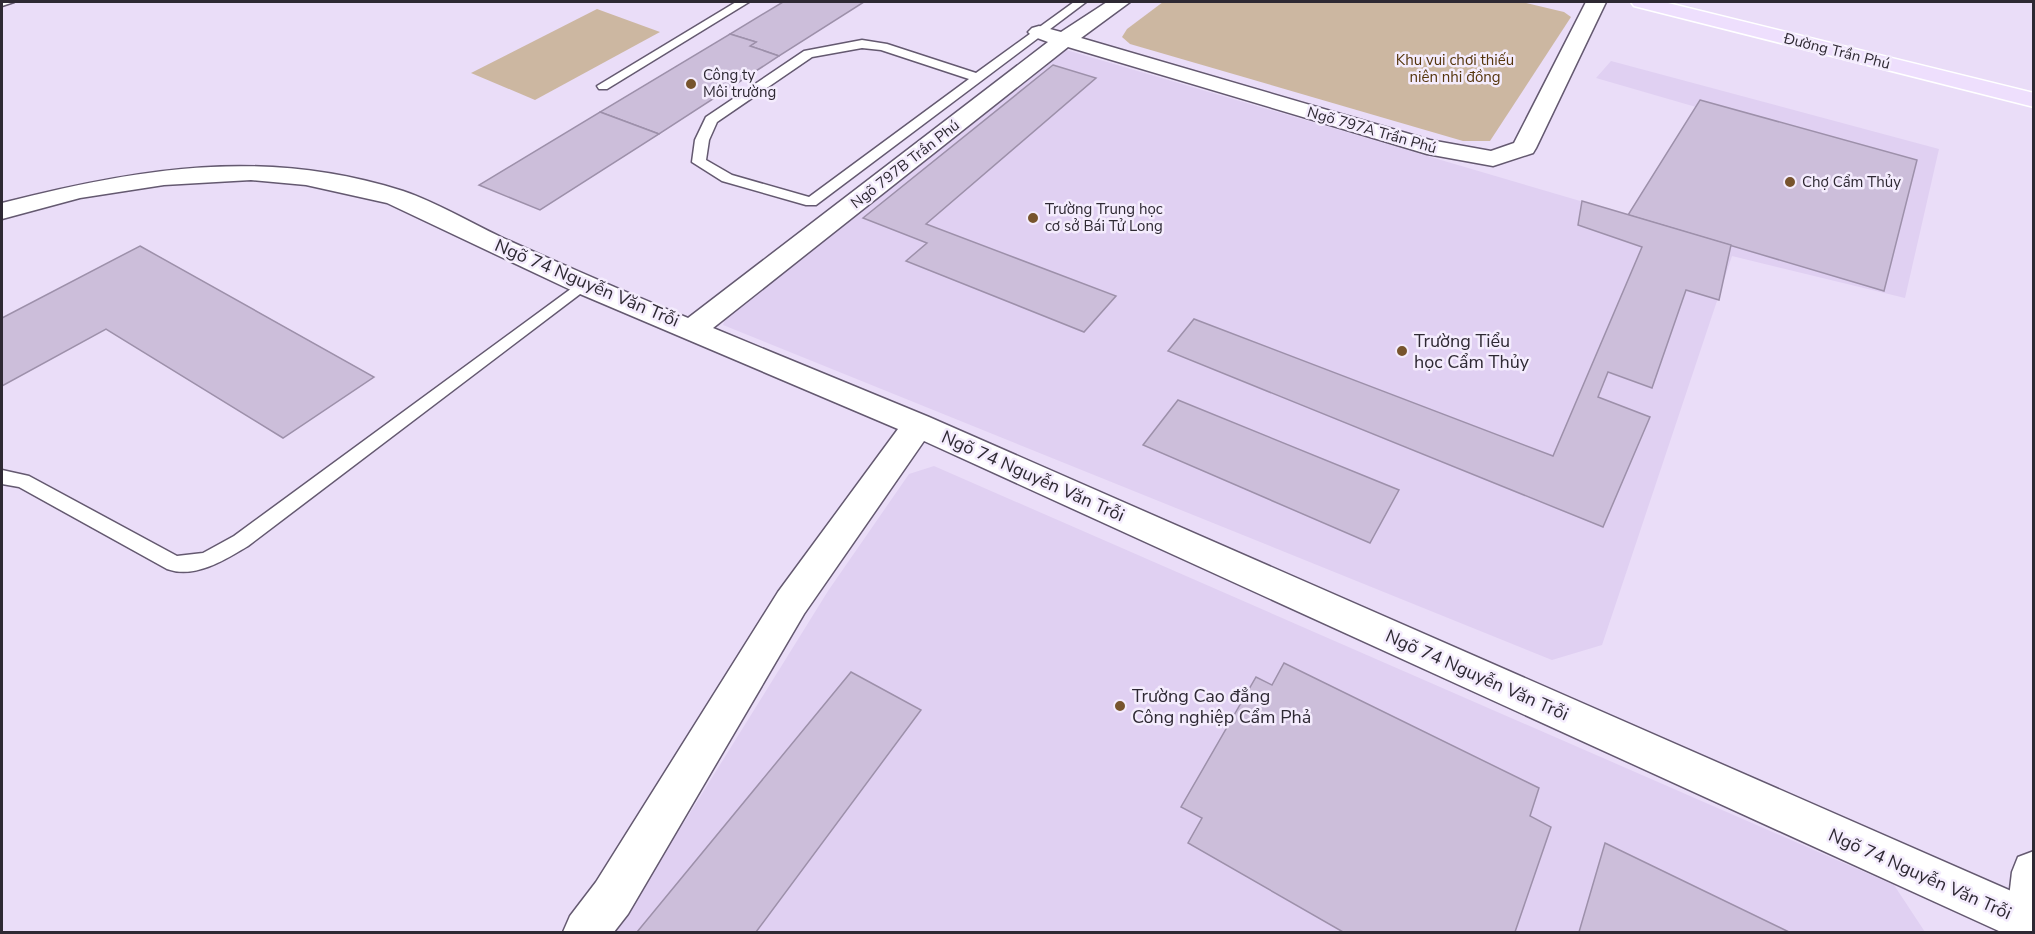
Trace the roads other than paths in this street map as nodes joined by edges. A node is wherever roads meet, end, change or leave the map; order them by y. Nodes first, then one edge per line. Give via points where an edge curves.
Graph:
1 (8, 2) edge
2 (743, 2) edge
3 (1080, 2) edge
4 (1120, 2) edge
5 (1596, 2) edge
6 (1641, 2) edge
7 (2, 3) edge
8 (1039, 32) junction
9 (1065, 39) junction
10 (978, 78) junction
11 (603, 86) dead end
12 (2034, 100) edge
13 (2, 210) edge
14 (583, 285) junction
15 (693, 329) junction
16 (918, 425) junction
17 (2, 477) edge
18 (2034, 872) edge
19 (2030, 926) edge
20 (586, 933) edge

1 - 7 lane
2 - 11 lane
3 - 8 lane
4 - 9 street, Ngõ 797B Trần Phú
5 - 9 street, Ngõ 797A Trần Phú via 1524,148 1493,159 1427,147
6 - 12 main road, Đường Trần Phú
8 - 9 street, Ngõ 797A Trần Phú
8 - 10 lane
9 - 15 street, Ngõ 797B Trần Phú
10 - 10 lane via 811,202 727,178 699,162 702,140 711,120 808,54 862,44 883,47
13 - 14 street, Ngõ 74 Nguyễn Văn Trỗi via 79,191 164,177 250,172 306,177 395,197
14 - 15 street, Ngõ 74 Nguyễn Văn Trỗi
14 - 17 lane via 242,541 191,565 174,564 23,481
15 - 16 street, Ngõ 74 Nguyễn Văn Trỗi
16 - 19 street, Ngõ 74 Nguyễn Văn Trỗi
16 - 20 street via 791,603 612,898
18 - 19 street

